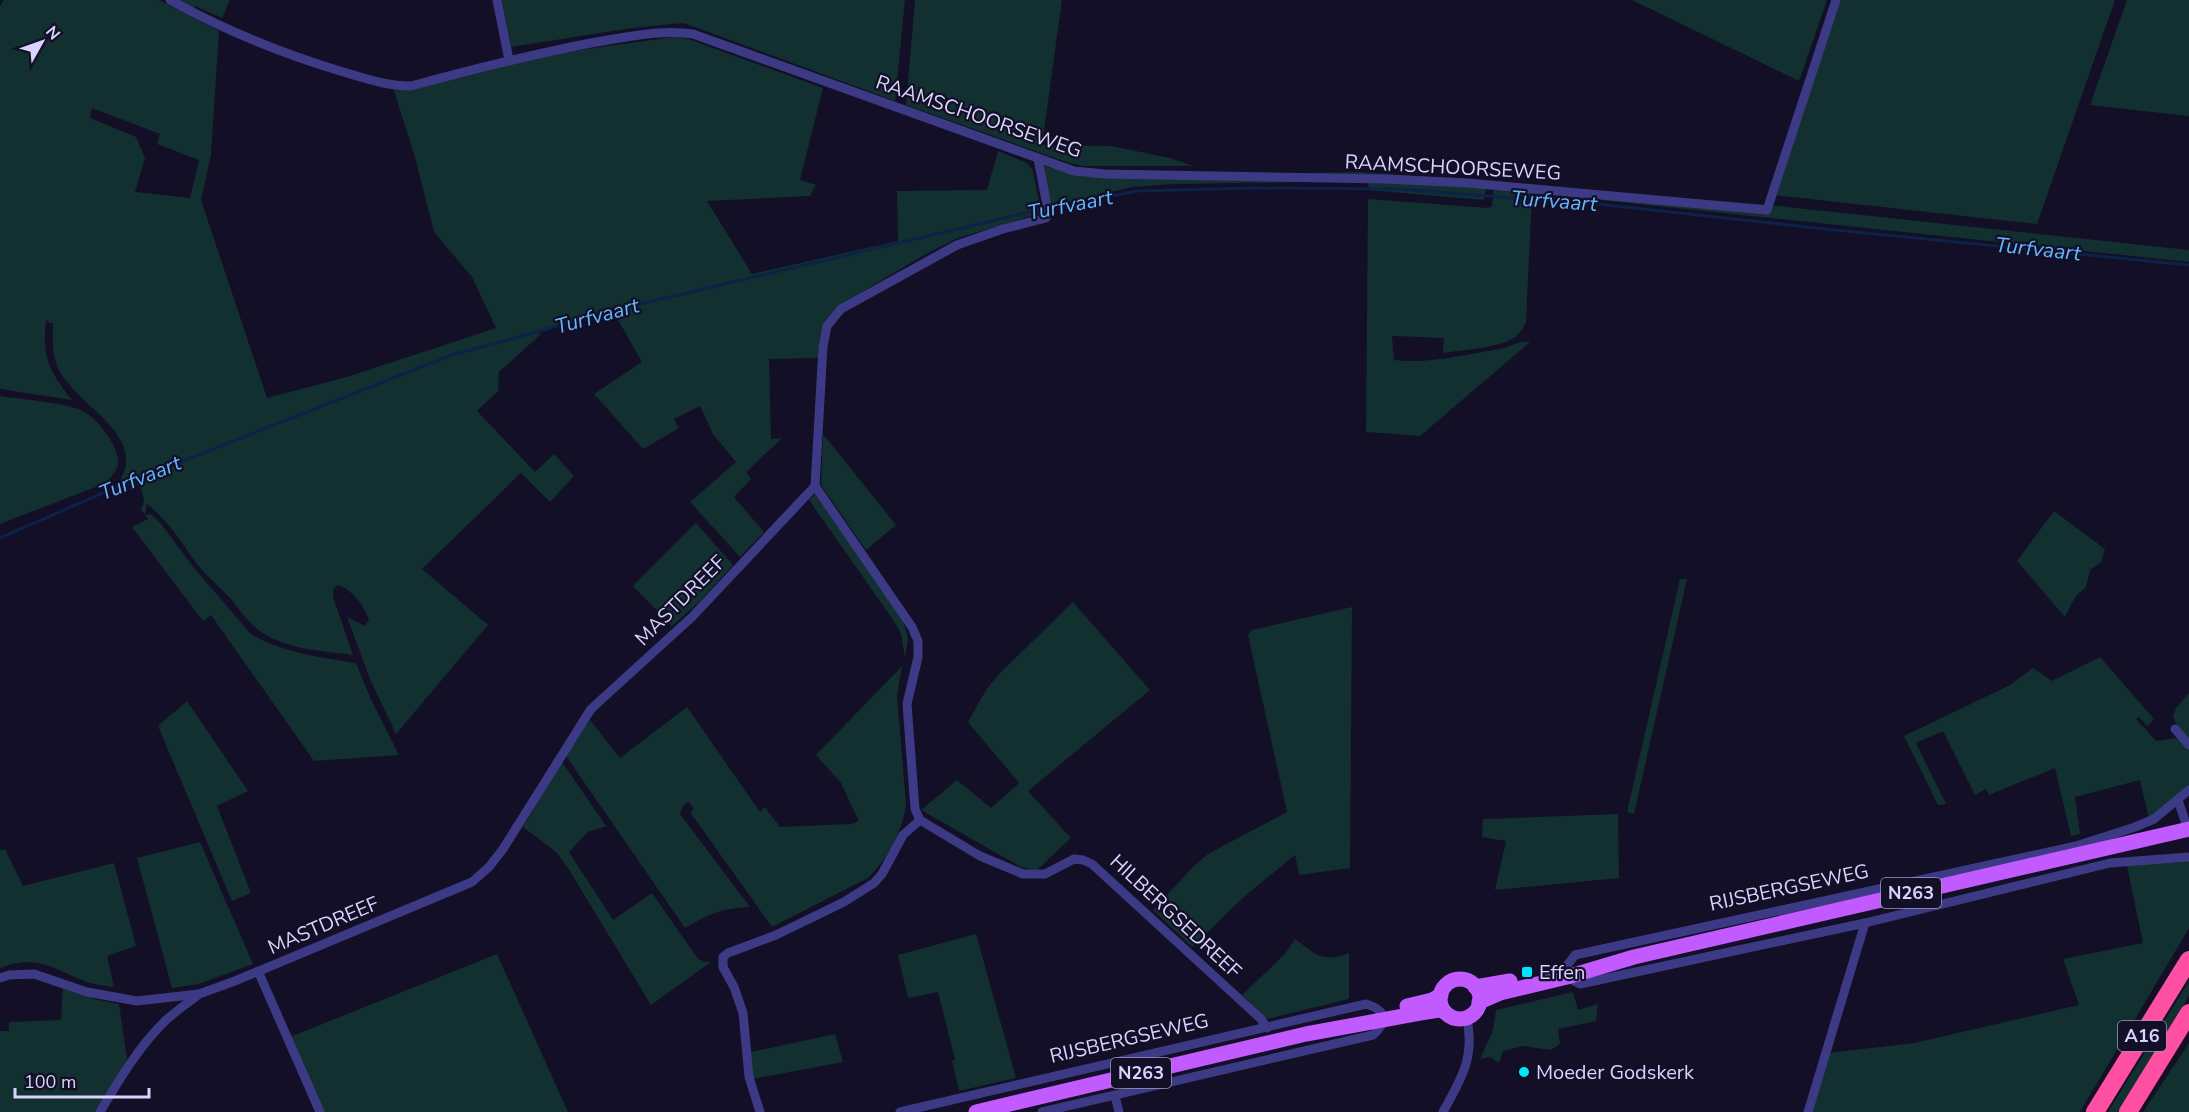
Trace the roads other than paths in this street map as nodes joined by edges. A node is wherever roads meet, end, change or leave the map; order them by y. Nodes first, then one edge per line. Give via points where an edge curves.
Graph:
1 (170, 0) edge
2 (497, 0) edge
3 (1836, 0) edge
4 (509, 60) junction
5 (1038, 159) junction
6 (815, 486) junction
7 (2175, 729) dead end
8 (2189, 745) edge
9 (2189, 790) edge
10 (2178, 800) junction
11 (920, 820) junction
12 (2189, 830) edge
13 (2189, 857) edge
14 (1865, 922) junction
15 (2189, 960) edge
16 (258, 971) junction
17 (1571, 977) junction
18 (0, 978) edge
19 (200, 994) junction
20 (1477, 994) junction
21 (1441, 995) junction
22 (1445, 1012) junction
23 (2189, 1013) edge
24 (1382, 1016) junction
25 (1467, 1019) junction
26 (1267, 1028) junction
27 (1115, 1096) junction
28 (100, 1112) edge
29 (320, 1112) edge
30 (760, 1112) edge
31 (900, 1112) edge
32 (976, 1112) edge
33 (1042, 1112) edge
34 (1119, 1112) edge
35 (1443, 1112) edge
36 (1808, 1112) edge
37 (2095, 1112) edge
38 (2128, 1112) edge

1 - 4 street, RAAMSCHOORSEWEG via 288,55 391,86 411,86
2 - 4 street
3 - 5 street, RAAMSCHOORSEWEG via 1767,210 1468,183 1106,174 1074,171
4 - 5 street, RAAMSCHOORSEWEG via 646,33 693,34
5 - 6 street via 1046,218 957,245 841,309 827,326
6 - 11 street via 918,641 907,704 915,809
6 - 16 street, MASTDREEF via 692,618 591,709 489,867 472,882
7 - 8 street
9 - 10 street, RIJSBERGSEWEG
10 - 12 street
10 - 17 street, RIJSBERGSEWEG via 2154,819 2076,846 1575,955
11 - 26 street, HILBERGSEDREEF via 980,856 1023,874 1045,874 1074,859 1092,864
11 - 30 street via 903,835 874,882 844,902 723,957 723,967 743,1013 749,1077
12 - 17 main road, RIJSBERGSEWEG / N263 via 1634,957
13 - 14 street, RIJSBERGSEWEG via 2110,863
14 - 17 street, RIJSBERGSEWEG
14 - 36 street
15 - 37 highway, A16
16 - 19 street, MASTDREEF
16 - 29 street
17 - 20 main road, RIJSBERGSEWEG / N263 via 1500,993
18 - 19 street, MASTDREEF via 34,974 87,992 137,1001
19 - 28 street, MASTDREEF via 165,1021 120,1078
20 - 21 main road, N263 via 1469,981 1462,978 1447,984
20 - 25 main road via 1477,1009
21 - 22 main road
21 - 24 main road, RIJSBERGSEWEG / N263
22 - 24 main road, RIJSBERGSEWEG / N263
22 - 25 main road, N263
23 - 38 highway, A16
24 - 26 street, RIJSBERGSEWEG via 1375,1006 1366,1004
24 - 27 street via 1381,1027 1373,1035
24 - 32 main road, RIJSBERGSEWEG / N263
25 - 35 street via 1469,1057
26 - 31 street, RIJSBERGSEWEG
27 - 33 street
27 - 34 street

